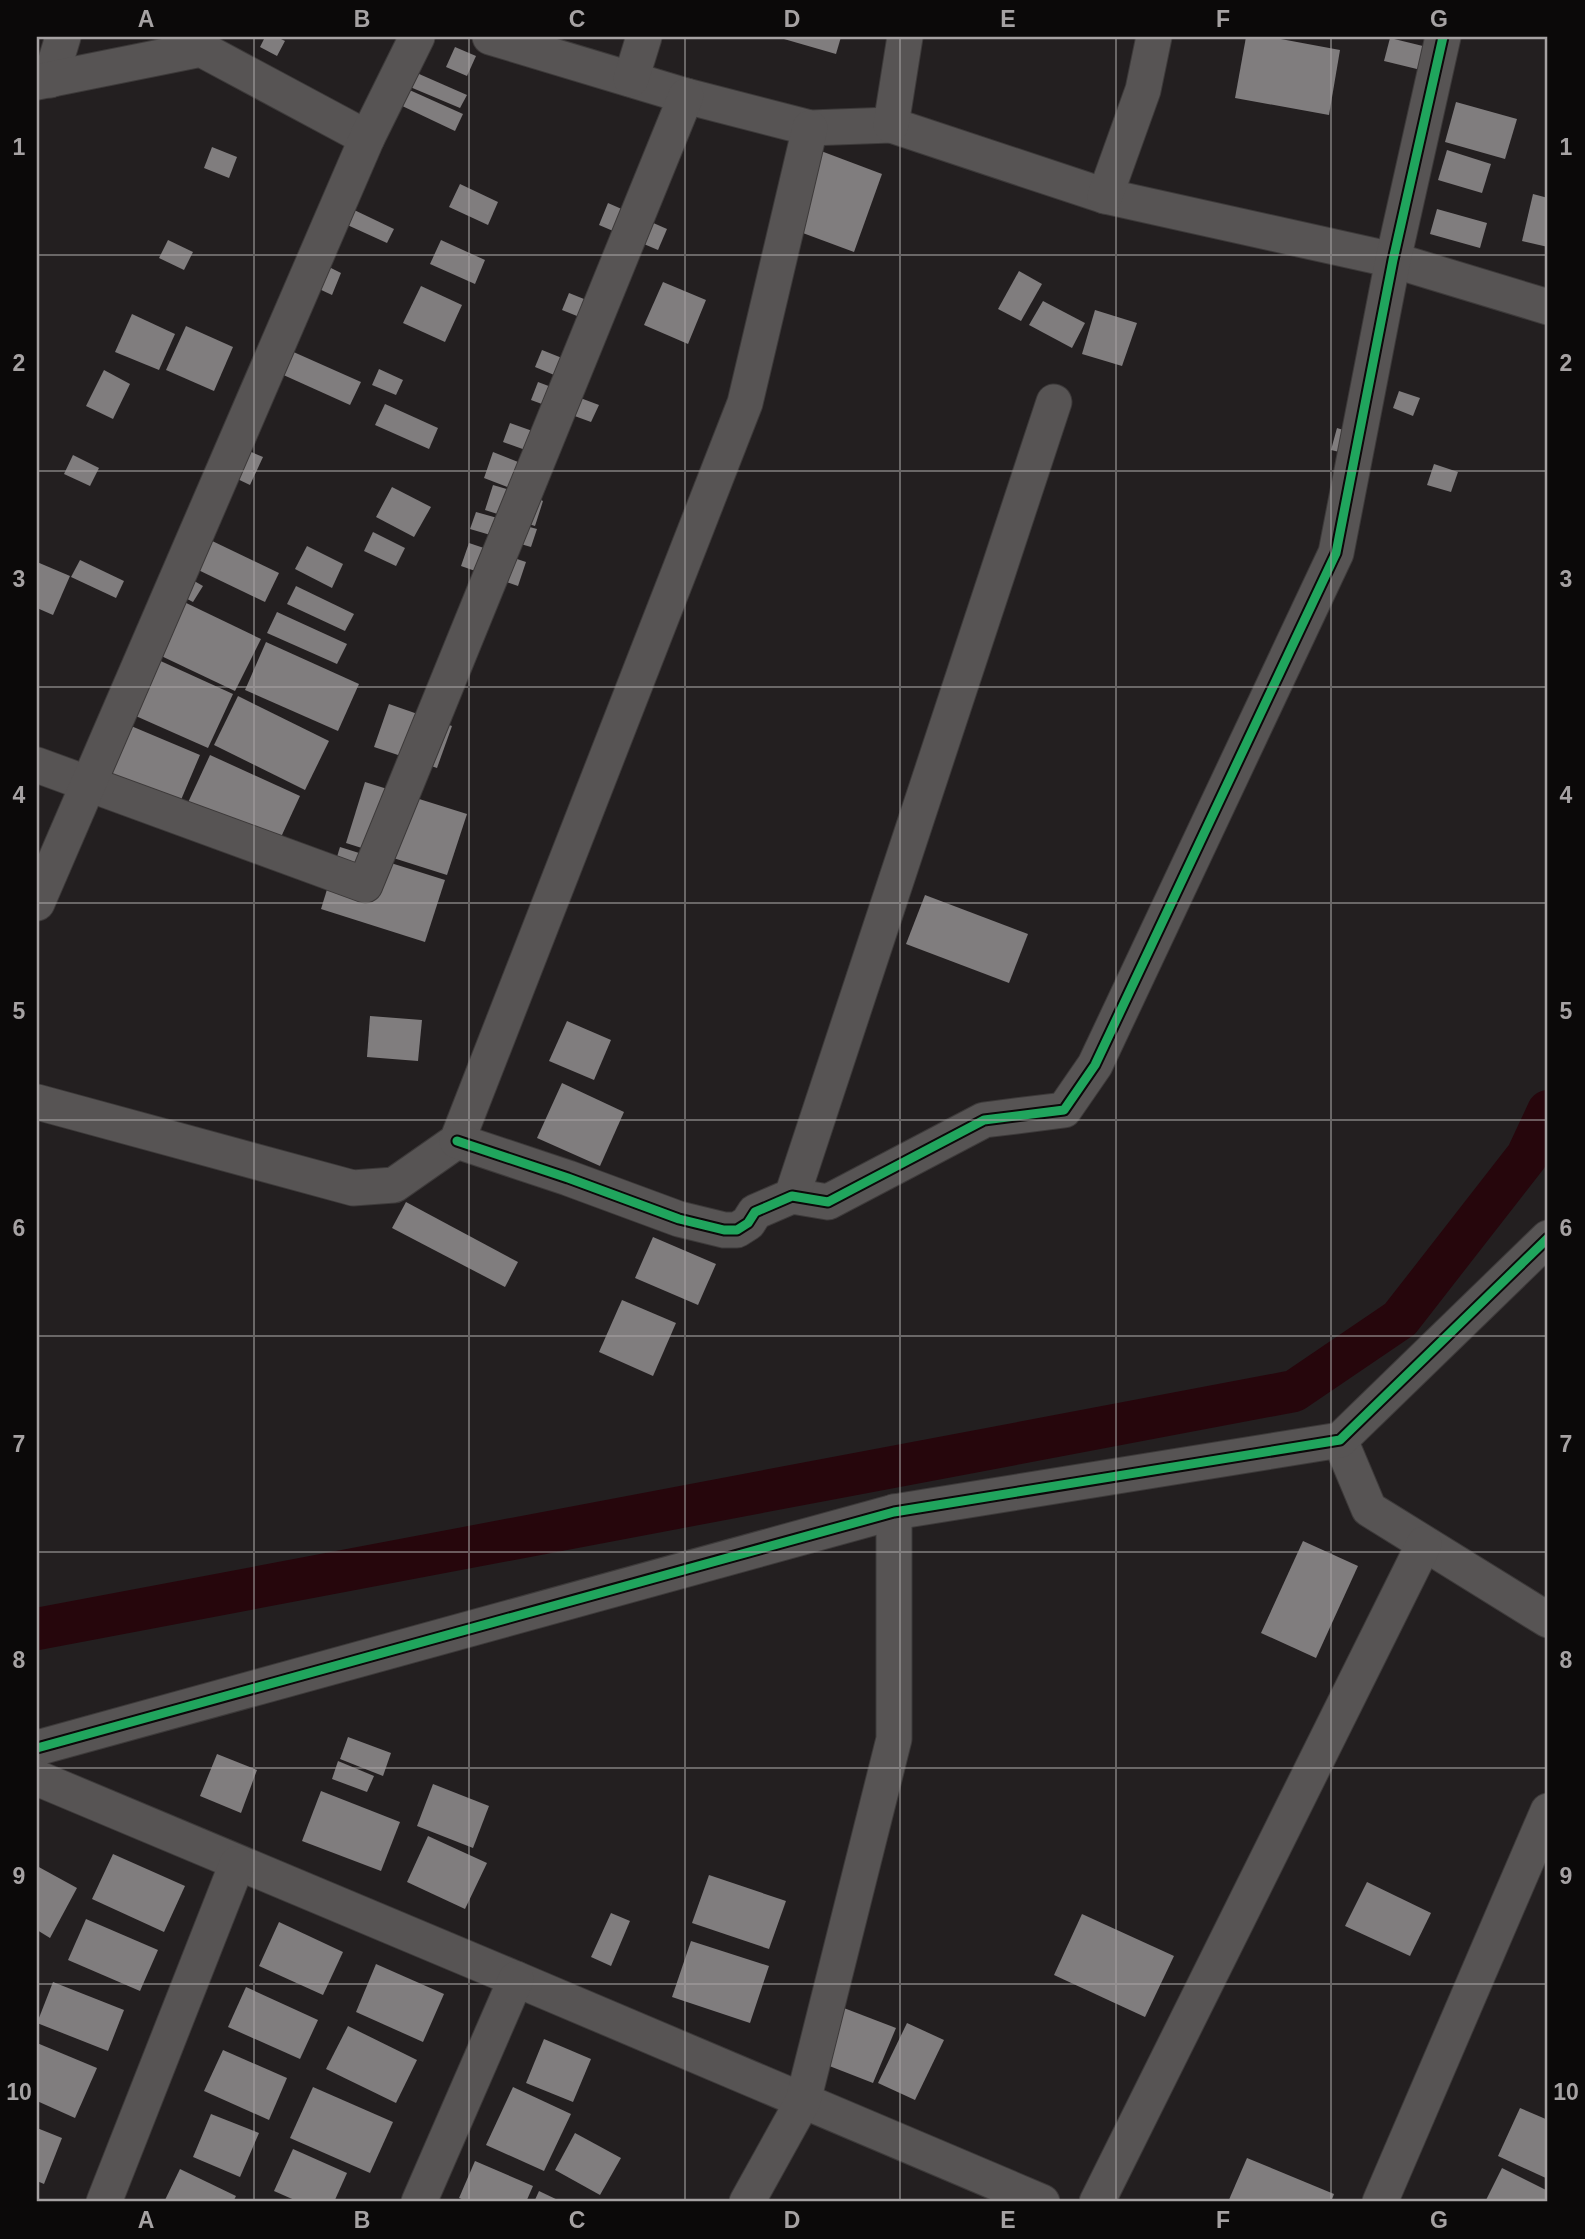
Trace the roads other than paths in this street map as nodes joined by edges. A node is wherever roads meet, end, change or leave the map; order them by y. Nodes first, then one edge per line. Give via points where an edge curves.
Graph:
1 (63, 37) edge
2 (417, 37) edge
3 (490, 37) edge
4 (644, 37) edge
5 (905, 37) edge
6 (1154, 37) edge
7 (1443, 37) edge
8 (631, 79) junction
9 (43, 81) edge
10 (686, 96) junction
11 (891, 125) junction
12 (810, 128) junction
13 (367, 138) junction
14 (1105, 197) junction
15 (1392, 260) junction
16 (1548, 307) edge
17 (1054, 402) dead end
18 (37, 765) edge
19 (88, 783) junction
20 (37, 903) edge
21 (37, 1102) edge
22 (457, 1141) junction
23 (792, 1196) junction
24 (1548, 1238) edge
25 (1340, 1440) junction
26 (894, 1511) junction
27 (1424, 1544) junction
28 (1548, 1620) edge
29 (37, 1748) edge
30 (37, 1778) edge
31 (1548, 1811) edge
32 (237, 1864) junction
33 (516, 1979) junction
34 (803, 2101) junction
35 (104, 2202) edge
36 (419, 2202) edge
37 (747, 2202) edge
38 (1040, 2202) edge
39 (1097, 2202) edge
40 (1380, 2202) edge

1 - 9 street
2 - 13 street
3 - 8 street
4 - 8 street
5 - 11 street
6 - 14 street via 1143,90
7 - 15 street
8 - 10 street
9 - 13 street via 201,49
10 - 12 street
10 - 19 street via 365,885
11 - 12 street
11 - 14 street
12 - 22 street via 745,403
13 - 19 street
14 - 15 street
15 - 16 street
15 - 23 street via 1336,553 1095,1065 1064,1110 984,1120 828,1202
17 - 23 street
18 - 19 street
19 - 20 street
21 - 22 street via 353,1188 394,1185
22 - 23 street via 679,1219 724,1230 737,1230 755,1212
24 - 25 street
25 - 26 street
25 - 27 street via 1369,1510
26 - 29 street
26 - 34 street via 894,1739
27 - 28 street
27 - 39 street
30 - 32 street
31 - 40 street
32 - 33 street
32 - 35 street
33 - 34 street
33 - 36 street
34 - 37 street
34 - 38 street

